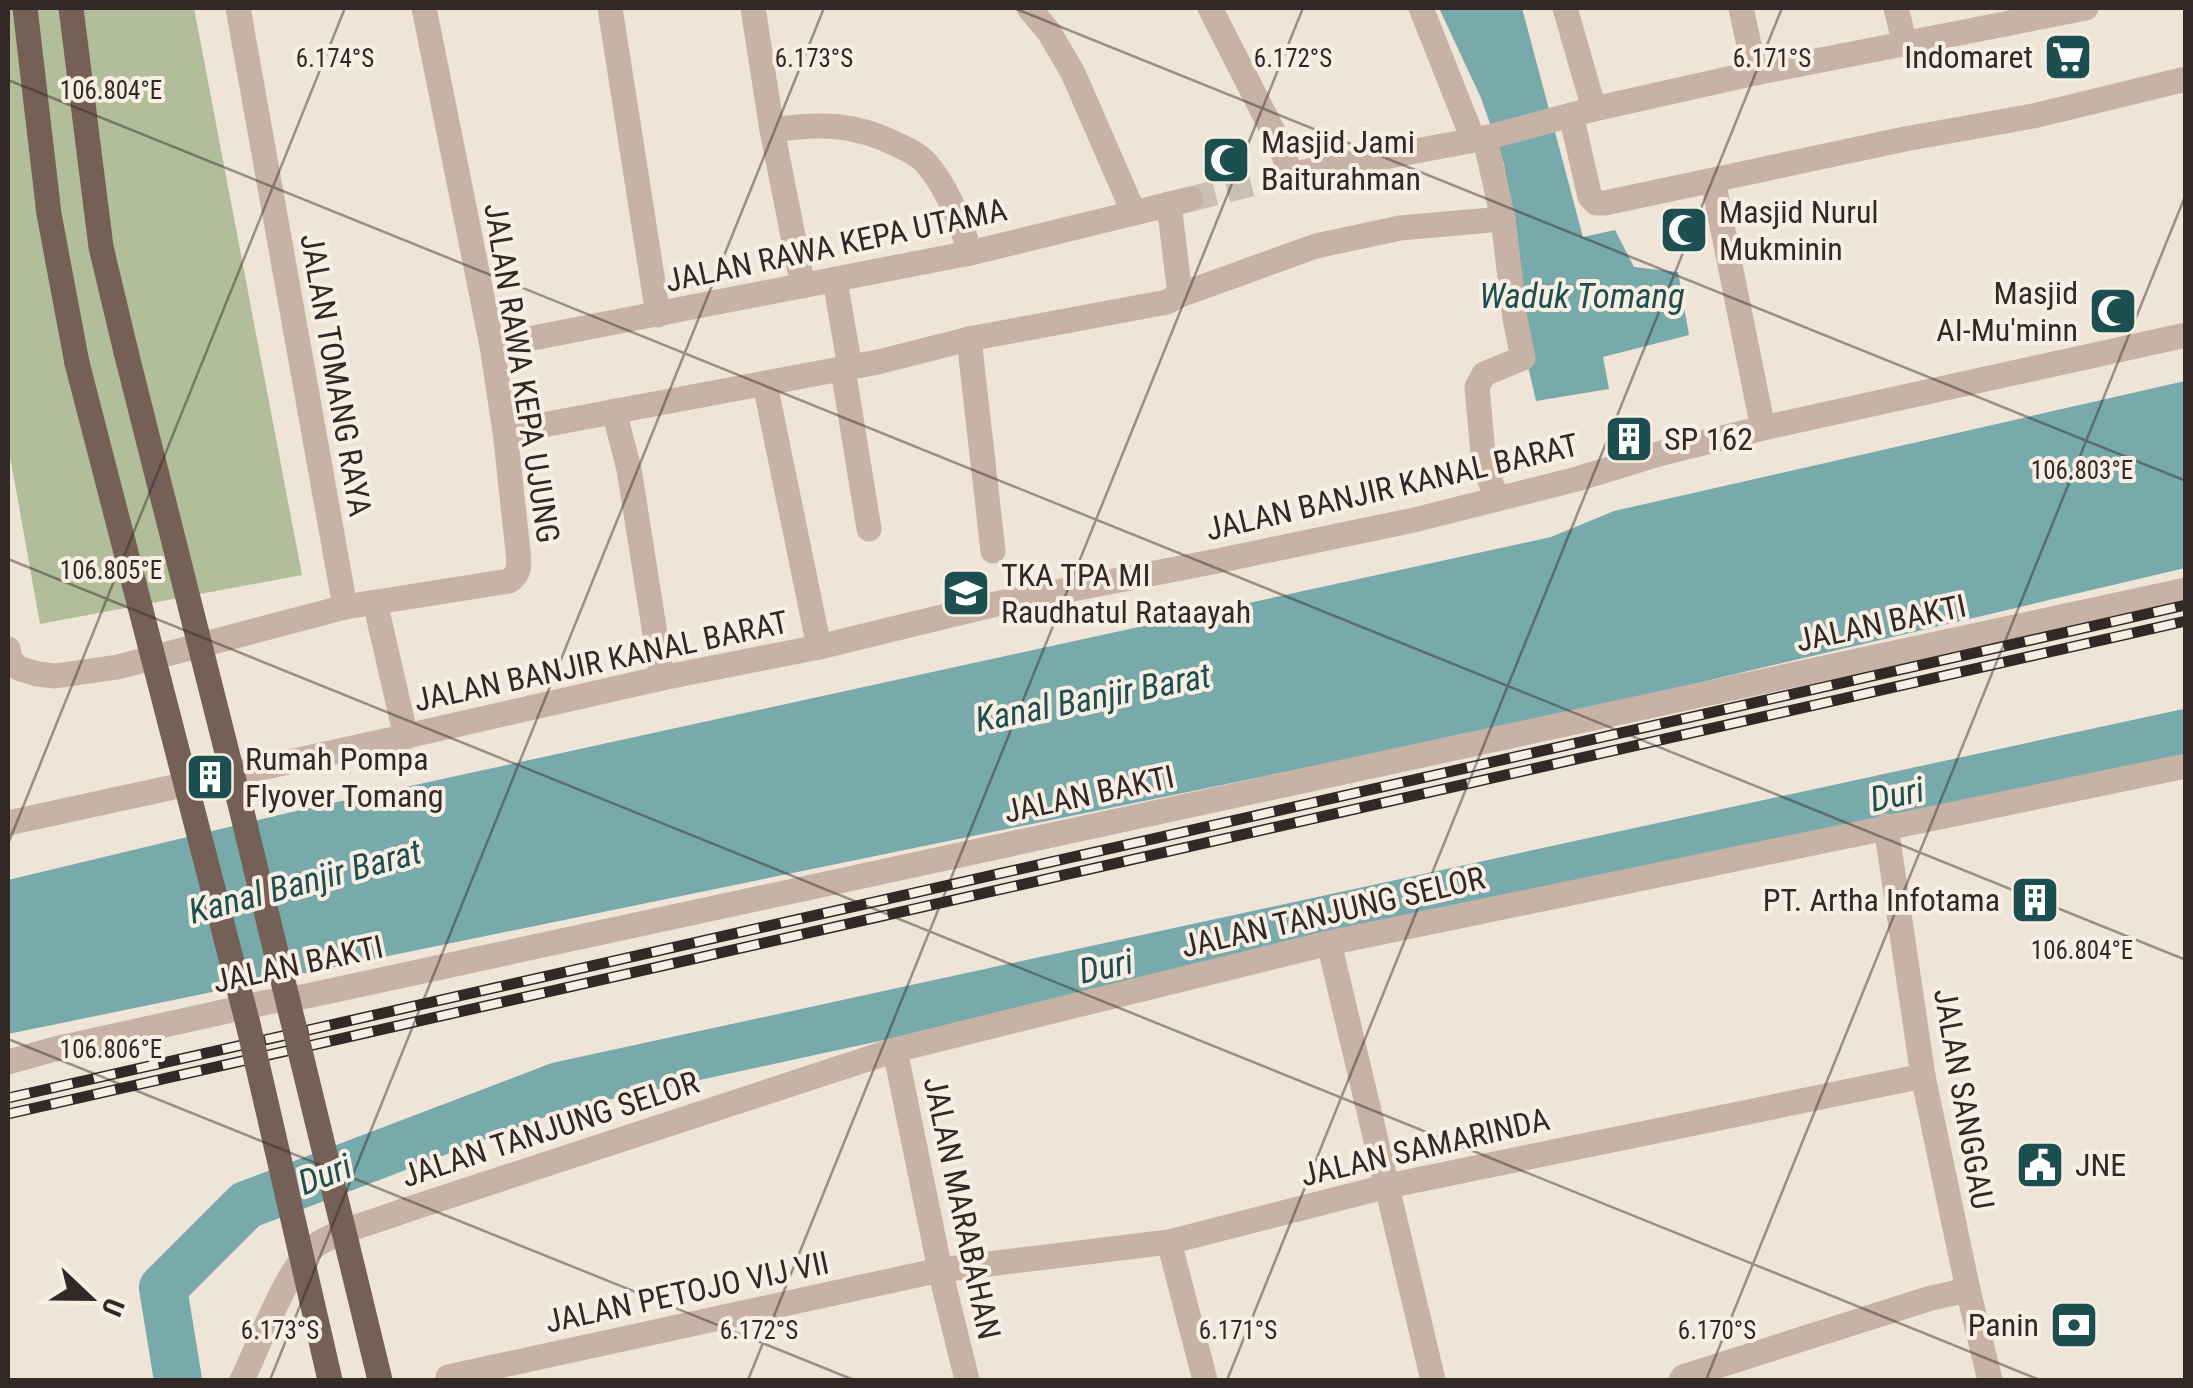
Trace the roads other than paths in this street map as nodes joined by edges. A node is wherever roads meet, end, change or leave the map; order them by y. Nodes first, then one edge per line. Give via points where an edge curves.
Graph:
1 (25, 8) edge
2 (70, 8) edge
3 (238, 8) edge
4 (424, 8) edge
5 (610, 8) edge
6 (753, 8) edge
7 (1029, 8) edge
8 (1210, 8) edge
9 (1421, 8) edge
10 (1565, 8) edge
11 (1741, 8) edge
12 (1896, 8) edge
13 (2086, 8) edge
14 (2030, 14) edge
15 (1905, 44) junction
16 (1756, 73) junction
17 (2186, 78) edge
18 (1576, 114) junction
19 (772, 130) junction
20 (1482, 138) junction
21 (1714, 181) junction
22 (1133, 212) junction
23 (1503, 219) junction
24 (970, 253) junction
25 (835, 280) junction
26 (802, 286) junction
27 (1180, 295) junction
28 (658, 315) junction
29 (2186, 335) edge
30 (969, 339) junction
31 (492, 346) junction
32 (846, 363) junction
33 (765, 384) junction
34 (614, 411) junction
35 (1762, 428) junction
36 (505, 432) junction
37 (1497, 499) junction
38 (869, 529) dead end
39 (994, 551) dead end
40 (2186, 590) edge
41 (375, 602) junction
42 (344, 607) junction
43 (819, 647) junction
44 (8, 657) edge
45 (662, 678) junction
46 (406, 736) junction
47 (2186, 766) edge
48 (8, 823) edge
49 (1886, 826) junction
50 (1330, 942) junction
51 (894, 1050) junction
52 (8, 1062) edge
53 (1923, 1076) junction
54 (1388, 1186) junction
55 (1170, 1242) junction
56 (940, 1270) junction
57 (1968, 1290) junction
58 (448, 1377) dead end
59 (242, 1380) edge
60 (330, 1380) edge
61 (380, 1380) edge
62 (968, 1380) edge
63 (1204, 1380) edge
64 (1433, 1380) edge
65 (1681, 1380) edge
66 (1990, 1380) edge

1 - 60 main road, bridge via 49,214 77,363 248,1024
2 - 61 main road, bridge via 100,247
3 - 42 street, JALAN TOMANG RAYA
4 - 31 street, JALAN RAWA KEPA UJUNG
5 - 28 street
6 - 19 street
7 - 22 street via 1073,73
8 - 20 street via 1280,145 1287,176
9 - 20 street
10 - 18 street
11 - 16 street
12 - 15 street
13 - 14 street
14 - 15 street
15 - 16 street
16 - 18 street
17 - 21 street
18 - 20 street
18 - 21 street via 1596,203
19 - 24 street via 813,124 864,130 916,154 946,195
19 - 26 street
20 - 23 street
21 - 35 street
22 - 24 street, JALAN RAWA KEPA UTAMA
22 - 27 street, JALAN RAWA KEPA UTAMA via 1180,201
23 - 27 street via 1400,228 1316,246
23 - 37 street via 1523,358 1484,374 1477,387 1484,465
24 - 25 street, JALAN RAWA KEPA UTAMA
25 - 26 street, JALAN RAWA KEPA UTAMA
25 - 32 street
26 - 28 street, JALAN RAWA KEPA UTAMA
27 - 30 street
28 - 31 street, JALAN RAWA KEPA UTAMA
29 - 35 street, JALAN BANJIR KANAL BARAT
30 - 32 street
30 - 39 street
31 - 36 street, JALAN RAWA KEPA UJUNG
32 - 33 street
32 - 38 street
33 - 34 street
33 - 43 street
34 - 36 street
34 - 45 street
35 - 37 street, JALAN BANJIR KANAL BARAT
36 - 41 street, JALAN RAWA KEPA UJUNG via 516,576
37 - 43 street, JALAN BANJIR KANAL BARAT via 1000,602
40 - 52 street, JALAN BAKTI
41 - 42 street, JALAN RAWA KEPA UJUNG
41 - 46 street
42 - 44 street via 118,667 55,676 18,668
43 - 45 street, JALAN BANJIR KANAL BARAT
45 - 46 street, JALAN BANJIR KANAL BARAT
46 - 48 street, JALAN BANJIR KANAL BARAT
47 - 49 street, JALAN TANJUNG SELOR
49 - 50 street, JALAN TANJUNG SELOR
49 - 53 street, JALAN SANGGAU
50 - 51 street, JALAN TANJUNG SELOR
50 - 54 street
51 - 56 street, JALAN MARABAHAN
51 - 59 street, JALAN TANJUNG SELOR via 315,1246 295,1268
53 - 54 street, JALAN SAMARINDA
53 - 57 street, JALAN SANGGAU
54 - 55 street, JALAN SAMARINDA
54 - 64 street
55 - 56 street, JALAN SAMARINDA
55 - 63 street
56 - 58 street, JALAN PETOJO VIJ VII
56 - 62 street, JALAN MARABAHAN
57 - 65 street
57 - 66 street, JALAN SANGGAU

